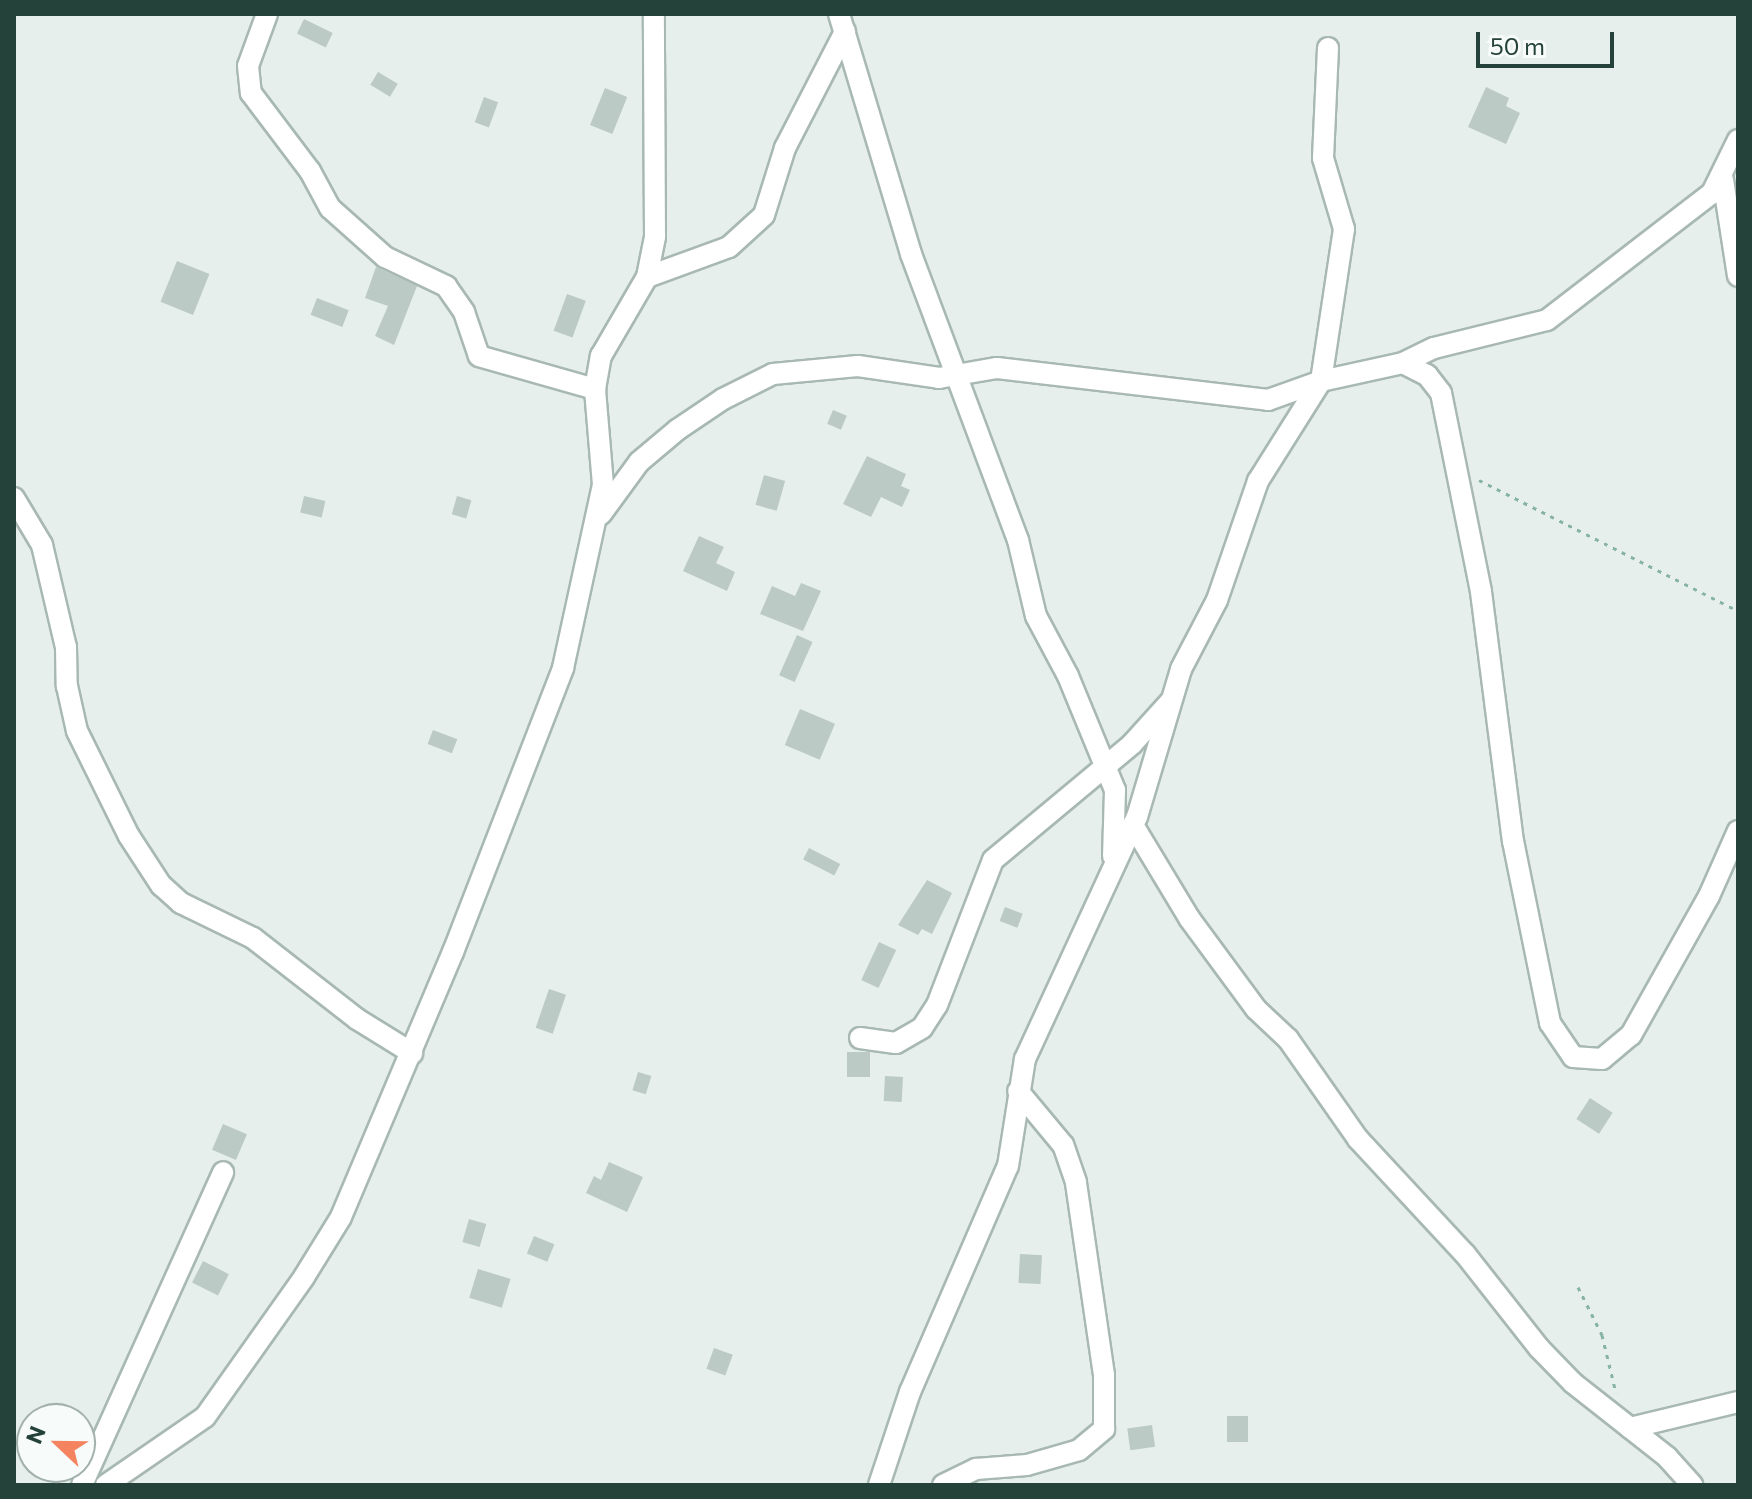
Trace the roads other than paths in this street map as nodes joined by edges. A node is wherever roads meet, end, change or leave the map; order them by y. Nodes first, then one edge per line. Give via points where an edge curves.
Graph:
1 (267, 14) edge
2 (654, 14) edge
3 (842, 23) edge
4 (1328, 48) dead end
5 (1738, 140) edge
6 (1729, 172) edge
7 (1738, 276) edge
8 (647, 277) junction
9 (1403, 363) junction
10 (954, 375) junction
11 (1321, 381) junction
12 (595, 389) junction
13 (14, 498) edge
14 (597, 519) junction
15 (1172, 699) junction
16 (1106, 767) junction
17 (1133, 825) junction
18 (1738, 831) edge
19 (1111, 870) junction
20 (860, 1038) dead end
21 (412, 1053) junction
22 (1018, 1091) junction
23 (223, 1172) dead end
24 (1738, 1402) edge
25 (1628, 1428) junction
26 (82, 1485) edge
27 (106, 1485) edge
28 (879, 1485) edge
29 (943, 1485) edge
30 (1692, 1485) edge

1 - 12 street via 248,66 251,93 310,171 330,208 385,257 446,286 464,312 479,356
2 - 8 street via 655,237
3 - 8 street via 785,148 764,215 729,247
3 - 10 street via 911,254
4 - 11 street via 1323,158 1344,229
5 - 6 street
6 - 7 street
6 - 9 street via 1547,320 1434,348
8 - 12 street via 601,356
9 - 11 street
9 - 18 street via 1427,375 1441,393 1507,764 1513,841 1550,1023 1573,1057 1602,1059 1631,1035 1709,896
10 - 11 street via 997,368 1125,380 1241,400 1268,400
10 - 14 street via 939,378 858,366 773,374 723,399 667,438 639,462
10 - 16 street via 1018,540 1036,616
11 - 15 street via 1258,481 1217,600 1181,669
12 - 14 street via 602,459
13 - 21 street via 46,558 77,731 129,836 161,885 207,918 253,938 357,1019
14 - 21 street via 563,668
15 - 16 street
15 - 17 street via 1153,778
16 - 19 street via 1115,790 1117,821
16 - 20 street via 993,860 937,1005 922,1028 896,1043
17 - 19 street
17 - 25 street via 1189,918 1256,1009 1288,1039 1358,1139 1455,1242 1539,1348
19 - 22 street via 1025,1059
21 - 27 street via 341,1217 205,1417
22 - 28 street via 1008,1166 945,1305
22 - 29 street via 1063,1145 1076,1182 1104,1375 1104,1429 1079,1450 1027,1465 976,1469
23 - 26 street
24 - 25 street
25 - 30 street via 1667,1457

